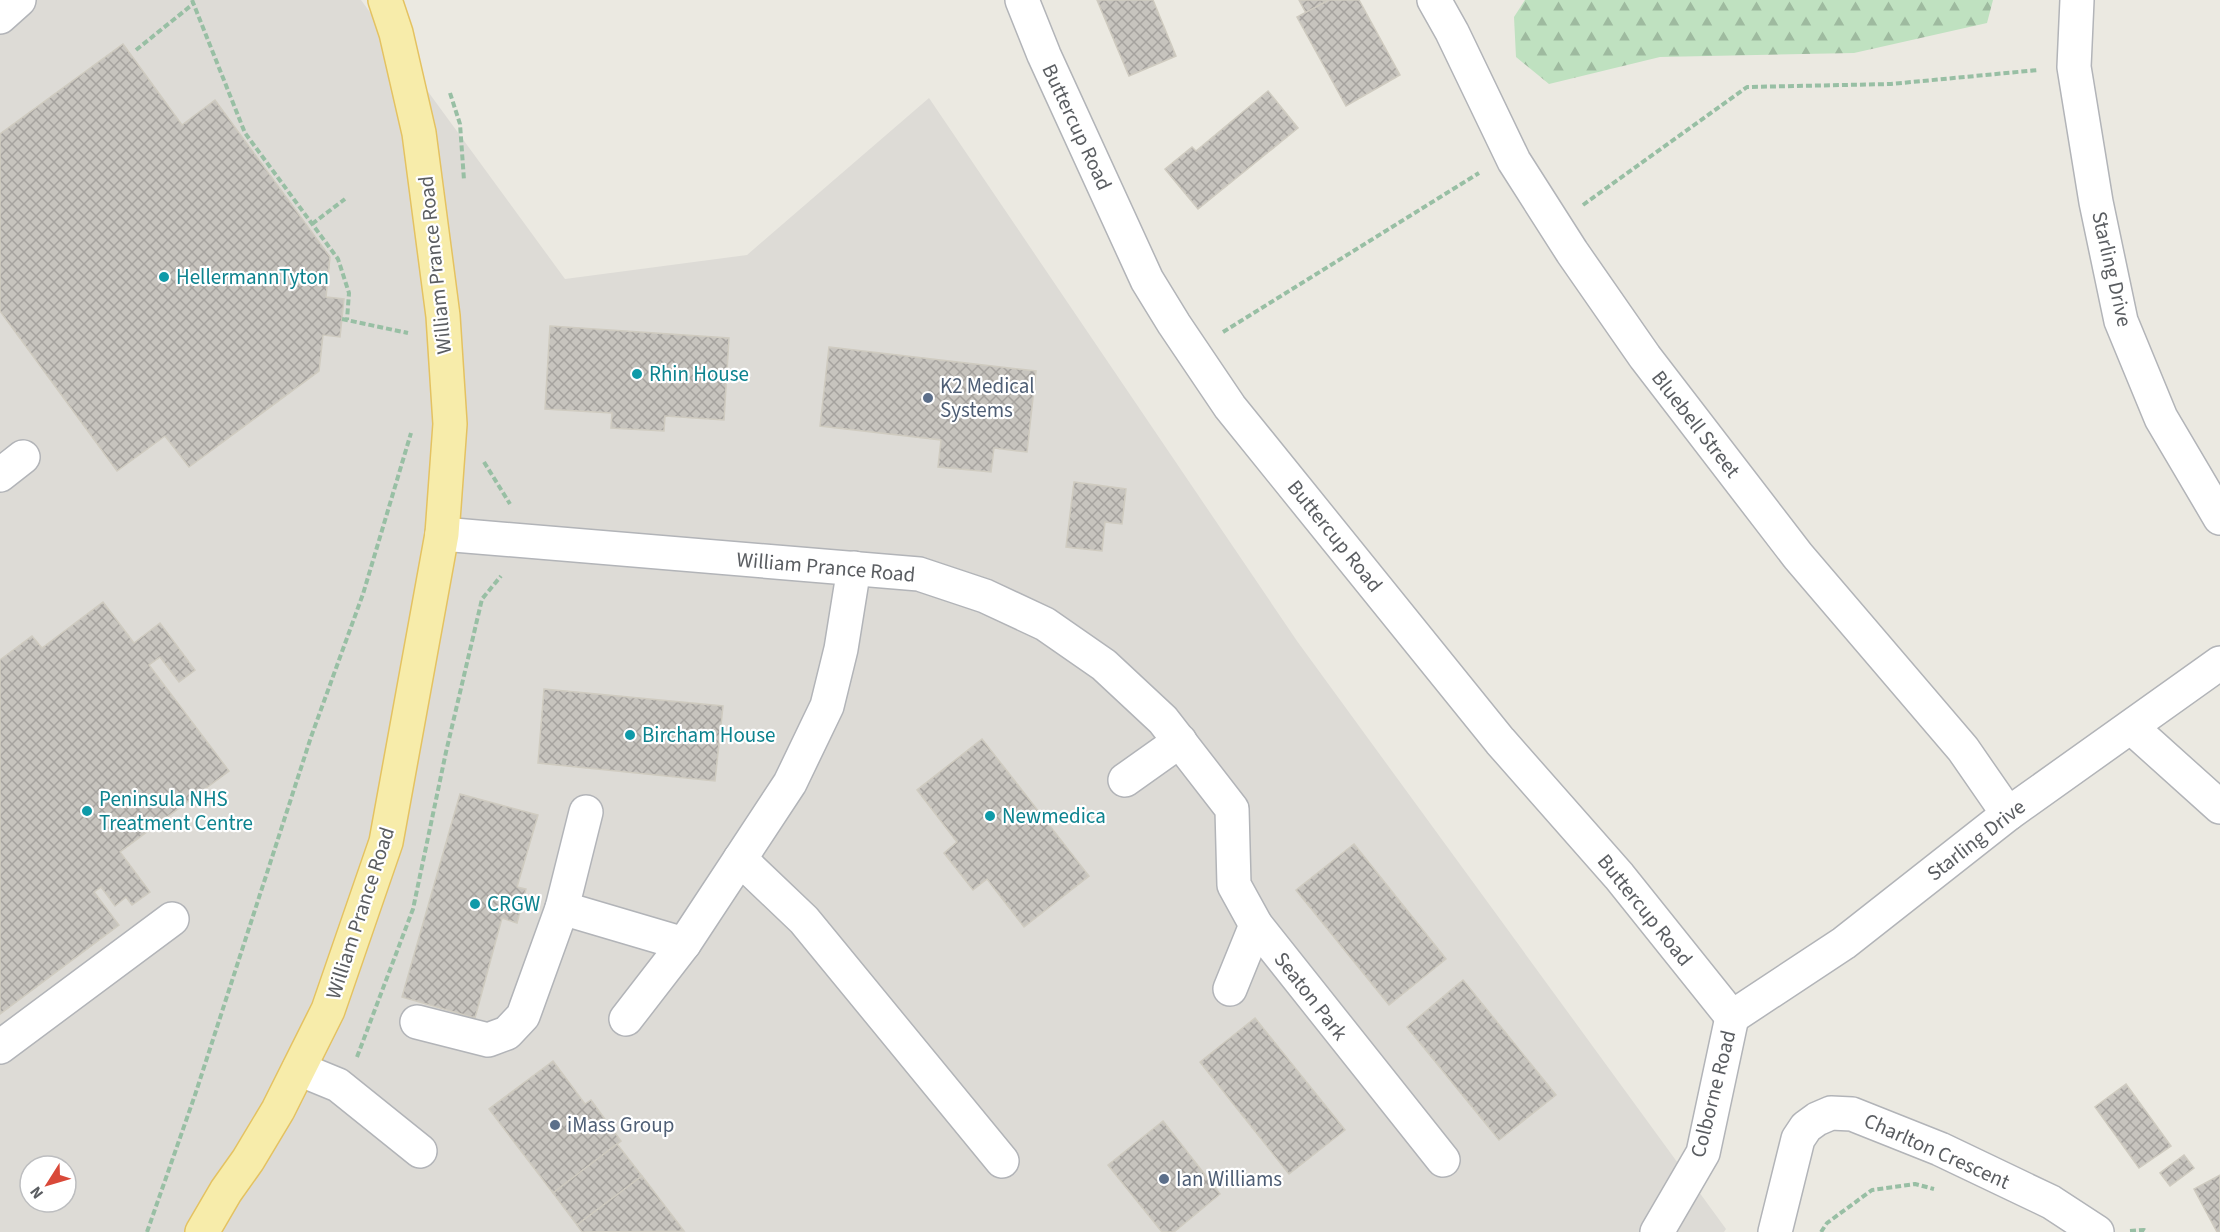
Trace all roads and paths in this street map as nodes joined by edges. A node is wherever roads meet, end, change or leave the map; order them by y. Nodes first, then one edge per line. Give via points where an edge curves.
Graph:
1 (19, 0) edge
2 (385, 0) edge
3 (1022, 0) edge
4 (1434, 0) edge
5 (2077, 0) edge
6 (192, 2) edge
7 (0, 17) edge
8 (136, 50) dead end
9 (2074, 67) junction
10 (1511, 153) junction
11 (345, 199) dead end
12 (312, 224) junction
13 (1555, 225) junction
14 (412, 333) dead end
15 (1192, 351) junction
16 (409, 438) dead end
17 (2220, 518) edge
18 (442, 534) junction
19 (854, 568) junction
20 (2220, 663) edge
21 (2131, 727) junction
22 (1180, 741) junction
23 (1125, 780) dead end
24 (2220, 807) edge
25 (1232, 809) joint
26 (586, 812) dead end
27 (2008, 814) junction
28 (740, 859) junction
29 (562, 908) junction
30 (172, 919) dead end
31 (1256, 925) junction
32 (684, 944) junction
33 (1230, 989) dead end
34 (1732, 1017) junction
35 (626, 1019) dead end
36 (417, 1022) dead end
37 (0, 1047) edge
38 (299, 1069) junction
39 (420, 1151) dead end
40 (1443, 1160) dead end
41 (1002, 1161) dead end
42 (1937, 1190) dead end
43 (202, 1230) edge
44 (147, 1232) edge
45 (1657, 1232) edge
46 (1775, 1232) edge
47 (1821, 1232) edge
48 (2097, 1232) edge

1 - 7 street
2 - 18 main road, William Prance Road via 419,133 443,316 450,424
3 - 15 street, Buttercup Road via 1147,280
4 - 10 street, Bluebell Street
5 - 9 street, Starling Drive
6 - 8 path
6 - 12 path via 245,133
9 - 13 path via 1891,84 1747,87
9 - 17 street, Starling Drive via 2121,321 2161,418
10 - 13 street, Bluebell Street
10 - 15 path
11 - 12 path
12 - 14 path via 338,260 350,293 344,319
13 - 27 street, Bluebell Street via 1685,410 1798,556 1963,749
15 - 34 street, Buttercup Road via 1230,407 1500,741 1619,876
16 - 44 path via 363,594 311,737
18 - 19 street, William Prance Road
18 - 38 main road, William Prance Road via 386,842 328,1010
19 - 22 street, William Prance Road via 919,574 985,596 1045,624 1104,665
19 - 28 street via 827,706 790,783
20 - 21 street, Starling Drive
21 - 24 street
21 - 27 street, Starling Drive
22 - 23 street
22 - 25 street, William Prance Road
25 - 31 street, Seaton Park via 1234,885
26 - 29 street
27 - 34 street, Starling Drive via 1844,943
28 - 32 street
28 - 41 street via 804,920
29 - 32 street
29 - 36 street via 523,1016 507,1033 488,1040
30 - 37 street
31 - 33 street
31 - 40 street, Seaton Park
32 - 35 street
34 - 45 street, Colborne Road via 1703,1153
38 - 39 street via 338,1085
38 - 43 main road, William Prance Road via 254,1150
42 - 47 path via 1915,1184 1872,1190 1827,1223
46 - 48 street, Charlton Crescent via 1798,1139 1817,1119 1842,1113 1940,1149 2051,1202

